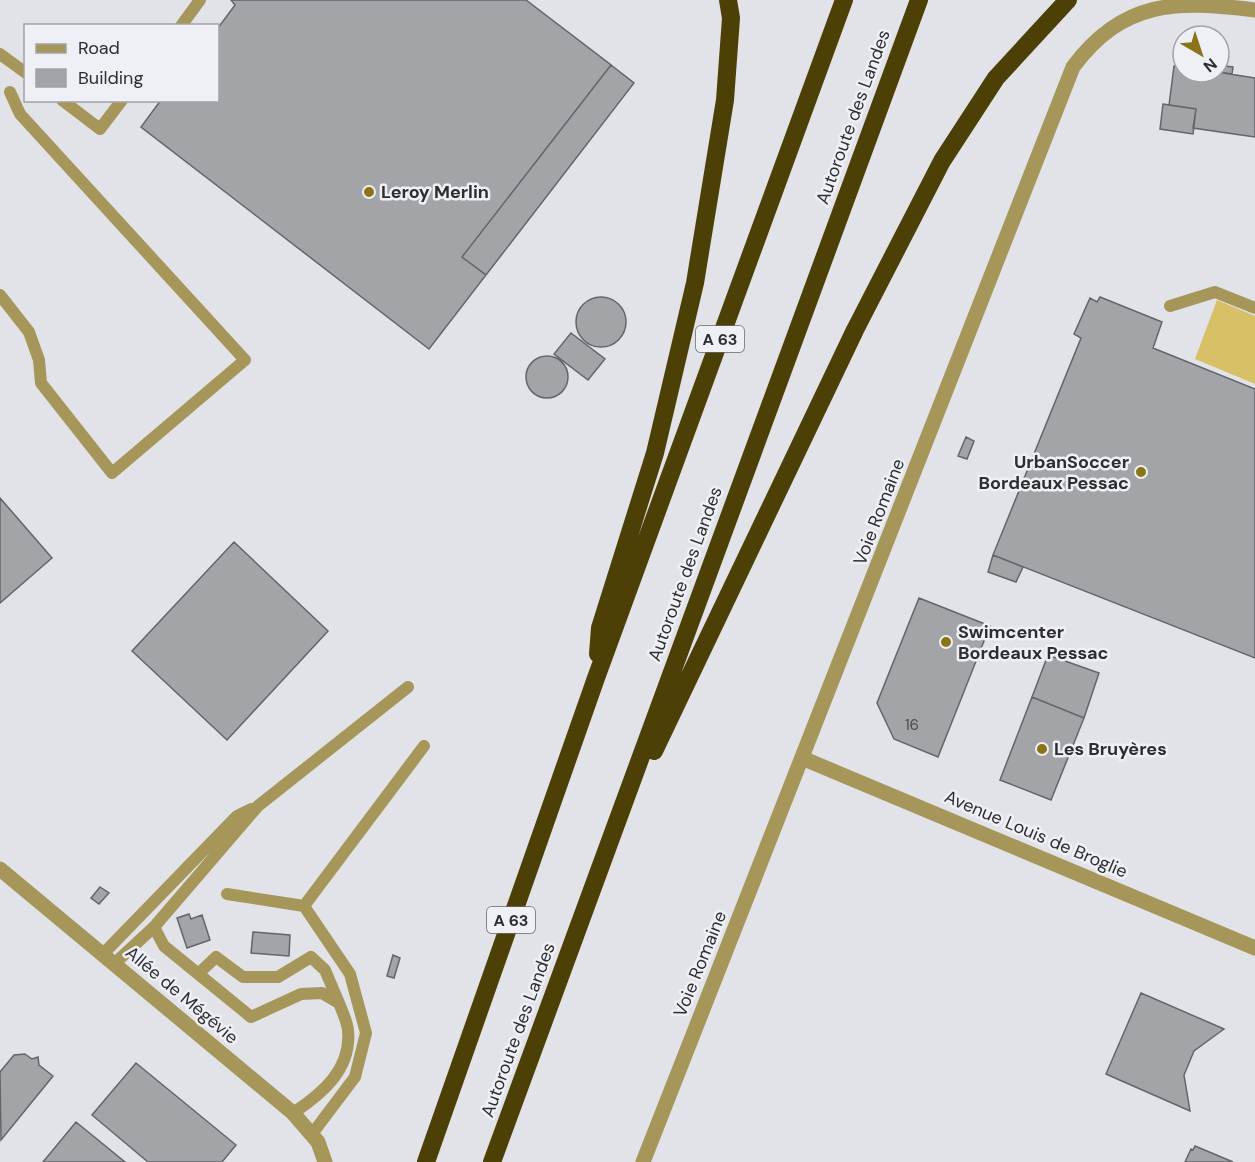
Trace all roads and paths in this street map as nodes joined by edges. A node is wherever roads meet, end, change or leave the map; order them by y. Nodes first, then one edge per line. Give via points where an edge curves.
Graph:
1 (200, 0) edge
2 (844, 0) edge
3 (919, 0) edge
4 (1068, 0) edge
5 (731, 6) edge
6 (1255, 10) edge
7 (182, 24) edge
8 (0, 54) edge
9 (24, 72) edge
10 (10, 92) dead end
11 (65, 102) edge
12 (120, 102) edge
13 (0, 295) edge
14 (1170, 306) dead end
15 (1255, 308) edge
16 (596, 678) junction
17 (408, 687) dead end
18 (424, 746) dead end
19 (802, 758) junction
20 (258, 806) junction
21 (605, 853) junction
22 (0, 869) edge
23 (227, 894) dead end
24 (304, 906) junction
25 (154, 927) junction
26 (1255, 948) edge
27 (108, 959) junction
28 (198, 974) junction
29 (339, 1003) junction
30 (293, 1113) junction
31 (312, 1134) junction
32 (325, 1162) edge
33 (426, 1162) edge
34 (492, 1162) edge
35 (643, 1162) edge

1 - 7 lane
2 - 16 highway, A 63
3 - 21 highway, Autoroute des Landes
4 - 21 highway via 996,78 942,161 845,350
5 - 16 highway via 725,100 695,283 655,453 600,628
6 - 19 street, Voie Romaine via 1193,2 1156,7 1118,20 1090,42 1073,67
8 - 9 lane
10 - 13 lane via 20,114 245,360 112,473 41,383 39,360 29,332
11 - 12 lane via 100,129
14 - 15 lane via 1215,292
16 - 33 highway, A 63
17 - 20 lane
18 - 24 lane
19 - 26 street, Avenue Louis de Broglie
19 - 35 street, Voie Romaine
20 - 25 lane
20 - 27 lane via 237,816
21 - 34 highway, Autoroute des Landes
22 - 27 street, Allée de Mégévie
23 - 24 lane
24 - 31 lane via 350,974 366,1033 354,1077
25 - 27 lane
25 - 28 lane via 164,946
27 - 30 street, Allée de Mégévie
28 - 29 lane via 250,1017 301,994 322,993
28 - 29 lane via 216,957 243,977 278,976 311,957 325,970
29 - 30 lane via 348,1030 343,1065 320,1095
30 - 31 street, Allée de Mégévie
31 - 32 street, Allée de Mégévie

